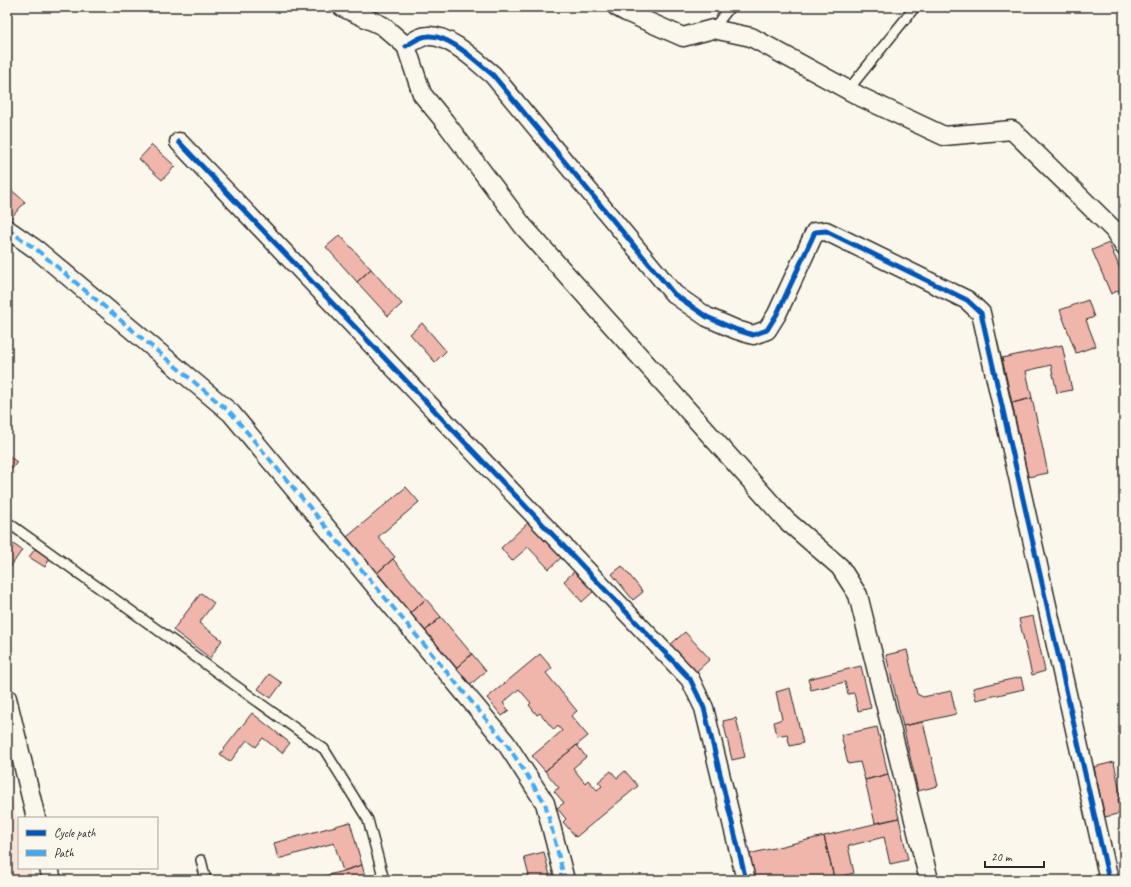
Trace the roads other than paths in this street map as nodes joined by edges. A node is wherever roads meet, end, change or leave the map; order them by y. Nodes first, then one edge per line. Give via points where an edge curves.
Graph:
1 (342, 7) edge
2 (617, 7) edge
3 (730, 7) edge
4 (915, 7) edge
5 (713, 29) junction
6 (406, 46) junction
7 (848, 90) junction
8 (179, 142) dead end
9 (7, 229) edge
10 (1124, 246) edge
11 (7, 522) edge
12 (7, 698) edge
13 (36, 817) edge
14 (201, 860) dead end
15 (49, 869) edge
16 (52, 880) edge
17 (206, 880) edge
18 (384, 880) edge
19 (565, 880) edge
20 (746, 880) edge
21 (929, 880) edge
22 (1109, 880) edge

1 - 6 street via 383,26
2 - 5 street via 683,37
3 - 5 lane
4 - 7 lane
5 - 7 street via 751,37
6 - 21 street via 422,94 523,226 786,520 840,567 858,595
6 - 22 street via 418,38 438,37 461,48 493,76 674,294 707,317 753,335 767,330 815,232 826,231 967,300 981,313
7 - 10 street via 944,136 1012,130 1114,230
8 - 20 street via 690,679 704,708
9 - 19 street via 37,250 231,413 506,743 545,803
11 - 18 lane via 324,749 368,820
12 - 13 street
14 - 17 lane
15 - 16 street

